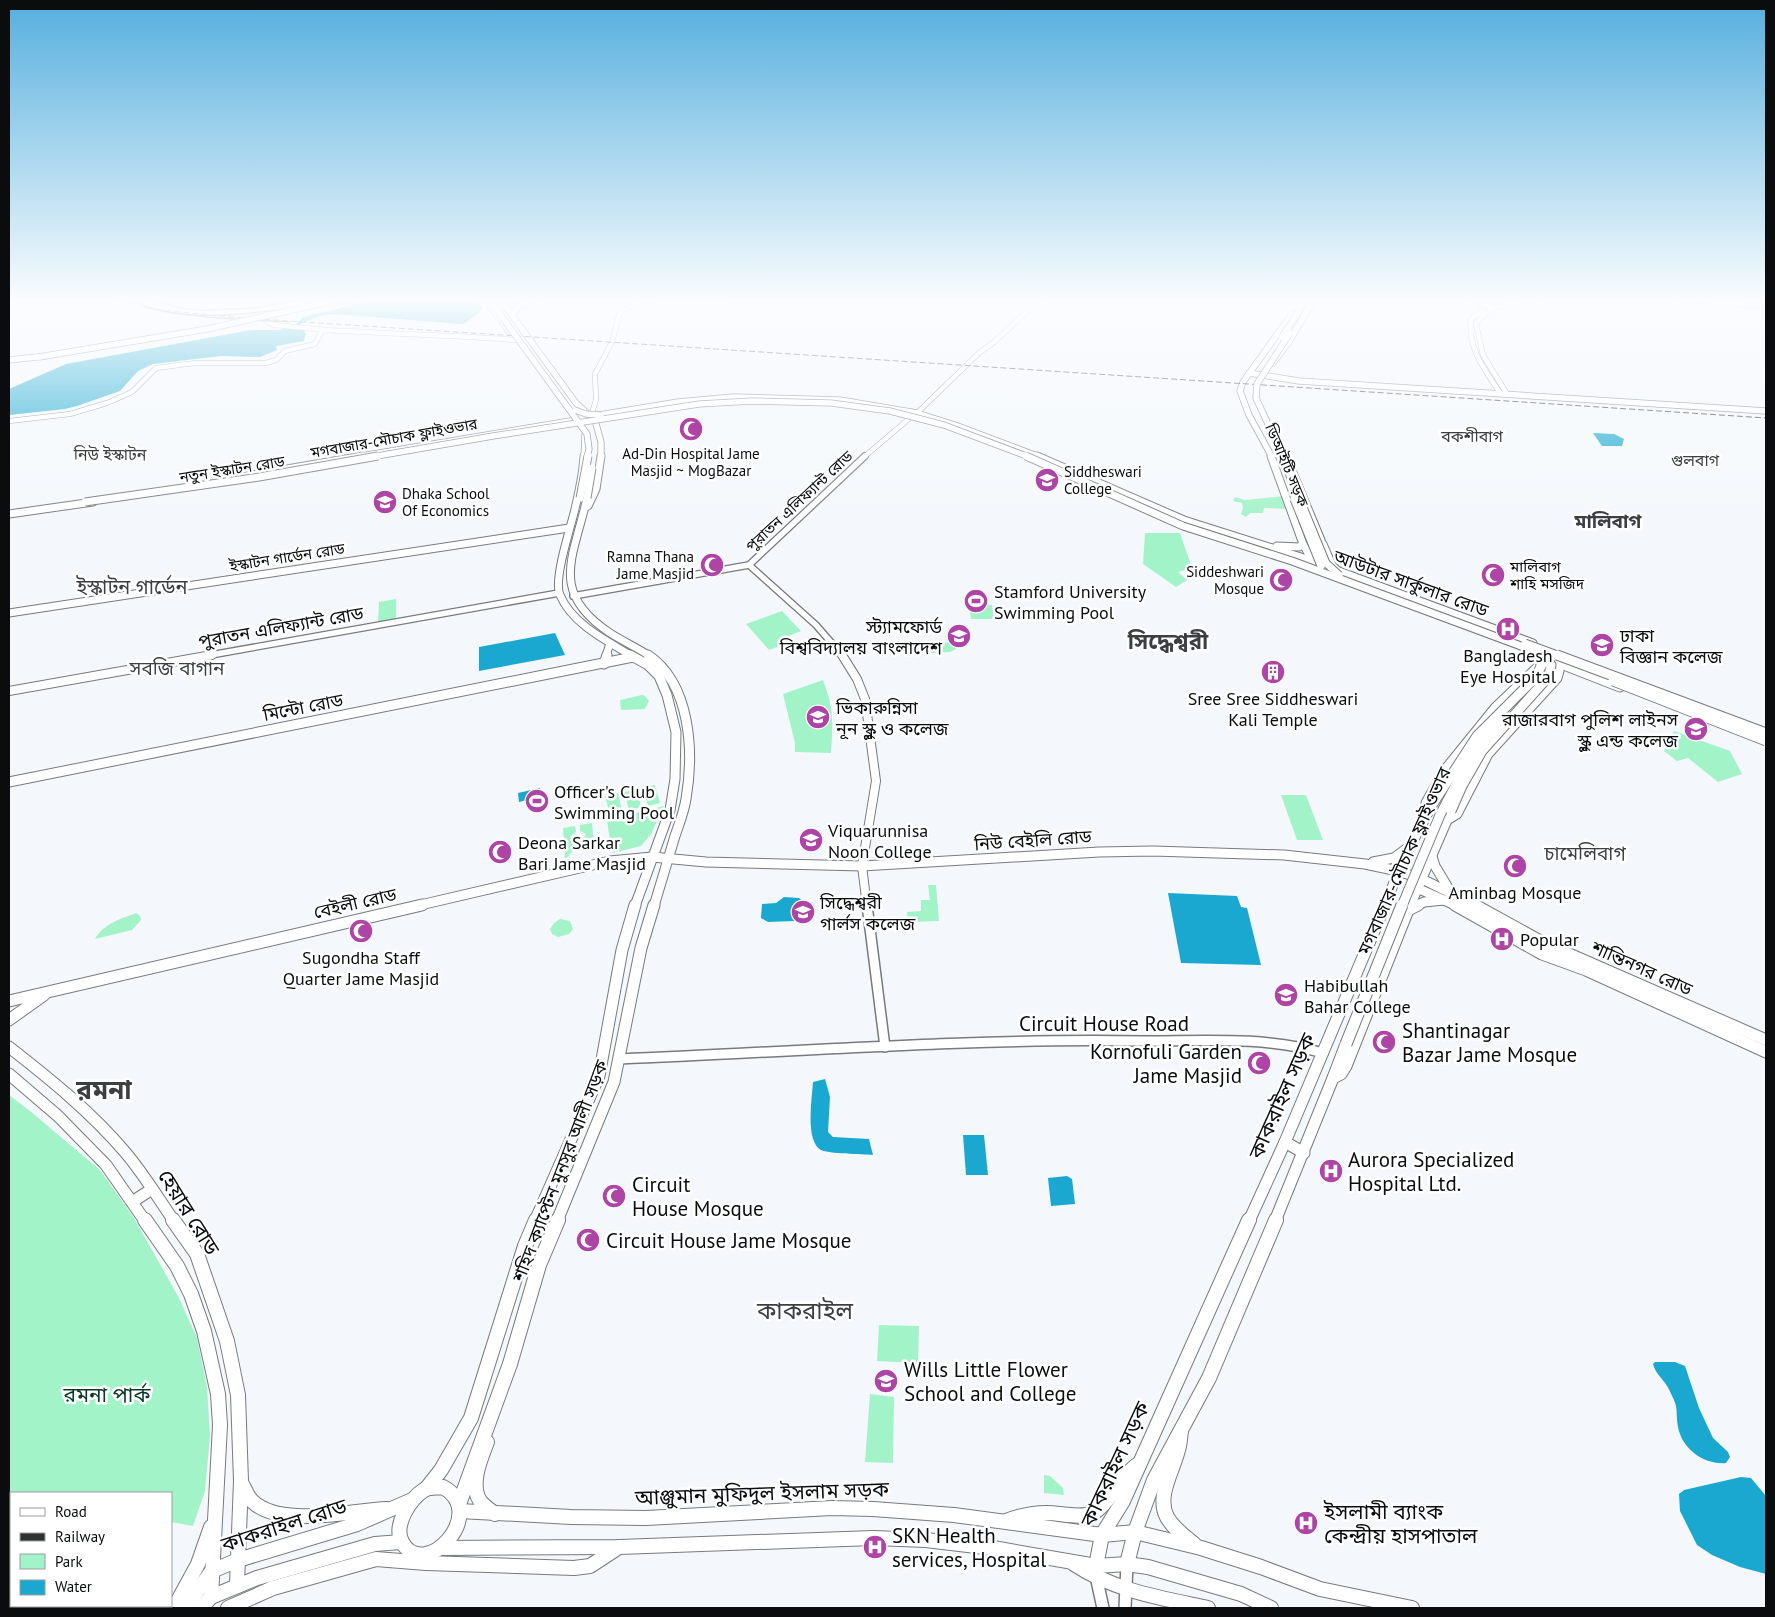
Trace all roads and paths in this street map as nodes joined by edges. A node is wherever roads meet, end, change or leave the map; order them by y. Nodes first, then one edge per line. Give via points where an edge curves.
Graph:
1 (148, 374) edge
2 (540, 374) edge
3 (543, 374) edge
4 (545, 374) edge
5 (555, 374) edge
6 (595, 374) edge
7 (957, 374) edge
8 (1248, 374) edge
9 (1259, 374) edge
10 (1263, 374) edge
11 (1490, 374) edge
12 (1266, 375) junction
13 (1503, 392) junction
14 (763, 400) junction
15 (781, 400) junction
16 (689, 402) junction
17 (1766, 409) edge
18 (897, 411) junction
19 (914, 415) junction
20 (591, 416) junction
21 (576, 420) junction
22 (9, 421) edge
23 (597, 423) junction
24 (602, 440) junction
25 (586, 442) junction
26 (432, 445) junction
27 (1045, 461) junction
28 (226, 479) junction
29 (205, 484) junction
30 (584, 498) junction
31 (76, 504) junction
32 (9, 510) edge
33 (580, 510) junction
34 (9, 514) edge
35 (569, 528) junction
36 (1321, 540) junction
37 (1303, 544) junction
38 (1267, 546) junction
39 (1304, 558) junction
40 (1312, 562) junction
41 (749, 564) junction
42 (1298, 565) junction
43 (1322, 568) junction
44 (1335, 575) junction
45 (559, 593) junction
46 (573, 596) junction
47 (9, 613) edge
48 (610, 643) junction
49 (1531, 649) junction
50 (637, 655) junction
51 (1551, 657) junction
52 (604, 664) junction
53 (1518, 684) junction
54 (9, 691) edge
55 (678, 713) junction
56 (1766, 732) edge
57 (1766, 738) edge
58 (1766, 742) edge
59 (1766, 745) edge
60 (9, 782) edge
61 (1429, 810) junction
62 (1447, 820) junction
63 (1409, 847) junction
64 (1431, 853) junction
65 (652, 857) junction
66 (668, 858) junction
67 (1328, 860) junction
68 (862, 866) junction
69 (1397, 875) junction
70 (1419, 883) junction
71 (1449, 896) junction
72 (1408, 910) junction
73 (50, 991) junction
74 (9, 1001) edge
75 (9, 1020) edge
76 (1709, 1020) junction
77 (1766, 1040) edge
78 (9, 1047) edge
79 (886, 1047) junction
80 (1766, 1052) edge
81 (1323, 1053) junction
82 (620, 1059) junction
83 (9, 1074) edge
84 (1333, 1078) junction
85 (1285, 1142) junction
86 (1304, 1153) junction
87 (152, 1189) junction
88 (132, 1202) junction
89 (490, 1420) junction
90 (1181, 1431) junction
91 (1137, 1465) junction
92 (241, 1481) junction
93 (426, 1489) junction
94 (412, 1500) junction
95 (459, 1508) junction
96 (216, 1509) junction
97 (391, 1509) junction
98 (496, 1514) junction
99 (1006, 1522) junction
100 (1135, 1532) junction
101 (1102, 1536) junction
102 (620, 1547) junction
103 (441, 1548) junction
104 (1200, 1548) junction
105 (407, 1551) junction
106 (238, 1560) junction
107 (1071, 1562) joint
108 (1127, 1564) junction
109 (212, 1571) junction
110 (1096, 1571) junction
111 (238, 1584) junction
112 (1125, 1587) junction
113 (211, 1597) junction
114 (174, 1608) edge
115 (185, 1608) edge
116 (201, 1608) edge
117 (228, 1608) edge
118 (1102, 1608) edge
119 (1126, 1608) edge
120 (1208, 1608) edge
121 (1271, 1608) edge
122 (1412, 1608) edge

1 - 22 street via 134,390 114,399 65,415
2 - 21 main road
3 - 30 main road, bridge via 587,434 589,449
4 - 21 main road
5 - 20 main road via 581,410
6 - 20 street via 596,400
7 - 19 street, পুরাতন এলিফ্যান্ট রোড
8 - 37 main road, ডিআইটি সড়ক via 1242,385 1242,398 1276,466
9 - 43 main road, bridge via 1249,391
10 - 49 main road, bridge via 1255,394 1259,406 1326,563 1333,571
11 - 13 street
12 - 13 main road
12 - 13 main road via 1292,380
12 - 36 main road, ডিআইটি সড়ক via 1257,388 1259,401
13 - 17 main road
14 - 15 main road
14 - 20 main road via 726,397
14 - 23 main road via 710,404
15 - 18 main road, আউটার সার্কুলার রোড via 840,400
15 - 19 main road
16 - 18 main road, bridge via 805,400
16 - 21 main road, bridge via 590,415
16 - 28 main road, bridge
18 - 19 main road, আউটার সার্কুলার রোড
18 - 31 main road, মগবাজার-মৌচাক ফ্লাইওভার, bridge via 803,402 699,404
18 - 44 main road, আউটার সার্কুলার রোড, bridge via 1027,457 1184,526
19 - 27 main road, আউটার সার্কুলার রোড via 955,425
19 - 41 street, পুরাতন এলিফ্যান্ট রোড via 839,479
19 - 42 main road, আউটার সার্কুলার রোড via 988,443 1184,528
20 - 21 main road
20 - 23 main road via 598,418
21 - 23 main road
21 - 25 main road
21 - 26 main road, নতুন ইস্কাটন রোড
21 - 26 main road, নতুন ইস্কাটন রোড via 516,434
21 - 30 main road, bridge via 591,428 594,439 592,473
23 - 24 main road
24 - 25 main road
24 - 33 main road via 598,481 592,500
25 - 33 main road
26 - 28 main road, নতুন ইস্কাটন রোড
26 - 29 main road, নতুন ইস্কাটন রোড
27 - 38 main road, আউটার সার্কুলার রোড via 1184,520
27 - 43 main road, আউটার সার্কুলার রোড, bridge via 1173,519
28 - 29 main road, নতুন ইস্কাটন রোড
29 - 31 main road, নতুন ইস্কাটন রোড
29 - 32 main road, নতুন ইস্কাটন রোড
30 - 33 main road
31 - 34 main road, নতুন ইস্কাটন রোড
33 - 35 main road
33 - 46 main road via 571,588
35 - 45 main road
35 - 47 main road, ইস্কাটন গার্ডেন রোড
36 - 40 main road via 1322,556
36 - 44 main road, ডিআইটি সড়ক
37 - 38 main road via 1296,547
37 - 40 main road, ডিআইটি সড়ক
38 - 39 main road, আউটার সার্কুলার রোড
39 - 40 main road, আউটার সার্কুলার রোড
39 - 42 main road
40 - 42 main road
40 - 44 main road, আউটার সার্কুলার রোড
40 - 44 main road via 1319,570
41 - 46 street, পুরাতন এলিফ্যান্ট রোড
41 - 68 street via 831,642 861,686 868,713 876,781
42 - 44 main road, আউটার সার্কুলার রোড
43 - 44 main road, bridge
43 - 49 main road, আউটার সার্কুলার রোড, bridge
44 - 49 main road, আউটার সার্কুলার রোড
44 - 51 main road, আউটার সার্কুলার রোড
45 - 48 main road, শহিদ ক্যাপ্টেন মুনসুর আলী সড়ক via 577,618
45 - 54 street, পুরাতন এলিফ্যান্ট রোড
46 - 50 main road, শহিদ ক্যাপ্টেন মুনসুর আলী সড়ক via 597,623
48 - 50 main road, শহিদ ক্যাপ্টেন মুনসুর আলী সড়ক
48 - 52 main road
49 - 51 main road, bridge
49 - 53 main road via 1535,663
49 - 56 main road, আউটার সার্কুলার রোড, bridge
49 - 57 main road, bridge
49 - 61 main road, bridge via 1542,664 1536,677 1477,736
49 - 84 main road, মগবাজার-মৌচাক ফ্লাইওভার, bridge via 1542,659 1543,672 1466,763 1436,824
50 - 52 main road, মিন্টো রোড
50 - 55 main road, শহিদ ক্যাপ্টেন মুনসুর আলী সড়ক via 656,661 666,670 677,692
51 - 53 main road, কাকরাইল সড়ক
51 - 56 main road, আউটার সার্কুলার রোড via 1566,656
51 - 58 main road, bridge
51 - 59 main road, আউটার সার্কুলার রোড
51 - 62 main road, মগবাজার-মৌচাক ফ্লাইওভার, bridge via 1549,676 1482,751
51 - 62 main road via 1559,671 1557,678 1488,754 1457,814
52 - 60 main road, মিন্টো রোড
53 - 61 main road, কাকরাইল সড়ক via 1494,708 1444,771 1426,803
55 - 65 main road, শহিদ ক্যাপ্টেন মুনসুর আলী সড়ক via 670,810
55 - 66 main road, শহিদ ক্যাপ্টেন মুনসুর আলী সড়ক via 689,744 688,781 686,801
61 - 63 main road, কাকরাইল সড়ক
62 - 64 main road
63 - 67 main road via 1394,858 1378,862
63 - 69 main road, কাকরাইল সড়ক
64 - 70 main road
64 - 71 main road
65 - 66 main road, বেইলী রোড
65 - 73 main road, বেইলী রোড via 602,863
65 - 93 main road, শহিদ ক্যাপ্টেন মুনসুর আলী সড়ক via 622,950 600,1076 526,1246 470,1418 441,1470
66 - 68 main road, নিউ বেইলি রোড
66 - 82 main road, শহিদ ক্যাপ্টেন মুনসুর আলী সড়ক via 641,948
67 - 68 main road, নিউ বেইলি রোড via 1284,855 1153,851
67 - 69 main road, নিউ বেইলি রোড
68 - 79 street
69 - 70 main road, নিউ বেইলি রোড
69 - 81 main road, কাকরাইল সড়ক
70 - 71 main road, শান্তিনগর রোড
70 - 72 main road
71 - 72 main road
71 - 76 main road, শান্তিনগর রোড via 1542,954
72 - 84 main road via 1346,1066
73 - 74 main road
73 - 75 main road, বেইলী রোড
76 - 77 main road, শান্তিনগর রোড
76 - 80 main road, শান্তিনগর রোড
78 - 87 main road, হেয়ার রোড via 86,1112 126,1153
79 - 81 street, Circuit House Road via 1131,1040 1272,1045
79 - 82 street, Circuit House Road
81 - 85 main road, কাকরাইল সড়ক
82 - 89 main road, শহিদ ক্যাপ্টেন মুনসুর আলী সড়ক via 614,1082 539,1266
83 - 88 main road via 58,1116 106,1165
84 - 86 main road
85 - 86 main road
85 - 91 main road, কাকরাইল সড়ক
86 - 90 main road via 1209,1378
87 - 88 main road
87 - 92 main road, হেয়ার রোড via 197,1254 227,1341 238,1395
88 - 96 main road via 177,1266 204,1331 218,1394 220,1425
89 - 95 main road, শহিদ ক্যাপ্টেন মুনসুর আলী সড়ক
89 - 98 main road via 477,1496
90 - 100 main road via 1154,1480
90 - 104 main road via 1179,1451 1162,1494 1162,1504 1173,1527
91 - 99 main road via 1120,1480 1095,1512 1037,1512
91 - 101 main road, কাকরাইল সড়ক via 1123,1501
92 - 97 main road via 252,1501 260,1507 290,1516
92 - 106 main road
93 - 94 main road, শহিদ ক্যাপ্টেন মুনসুর আলী সড়ক
93 - 95 main road via 443,1487 456,1496
94 - 97 main road, কাকরাইল রোড
94 - 105 main road via 400,1521 399,1532
95 - 98 main road, আঞ্জুমান মুফিদুল ইসলাম সড়ক
95 - 103 main road, শহিদ ক্যাপ্টেন মুনসুর আলী সড়ক via 455,1531
96 - 109 main road
96 - 114 main road via 198,1564
97 - 106 main road, কাকরাইল রোড via 357,1524
98 - 99 main road, আঞ্জুমান মুফিদুল ইসলাম সড়ক via 646,1518 849,1508 919,1511
99 - 101 main road, আঞ্জুমান মুফিদুল ইসলাম সড়ক
100 - 101 main road, আঞ্জুমান মুফিদুল ইসলাম সড়ক
100 - 104 main road, আঞ্জুমান মুফিদুল ইসলাম সড়ক
100 - 108 main road
101 - 110 main road, কাকরাইল সড়ক
102 - 103 main road
102 - 105 main road via 590,1566 574,1568
102 - 107 main road via 873,1538 959,1543
103 - 105 main road via 422,1556
104 - 122 main road, আঞ্জুমান মুফিদুল ইসলাম সড়ক via 1261,1567 1304,1585
105 - 111 main road via 375,1544
105 - 117 main road via 273,1588
106 - 109 main road, কাকরাইল রোড
106 - 111 main road
107 - 110 main road
108 - 110 main road
108 - 112 street
108 - 121 main road via 1209,1583
109 - 113 main road
109 - 115 main road, কাকরাইল রোড
110 - 112 main road
110 - 118 street
111 - 113 main road
112 - 119 street
112 - 120 main road
113 - 116 main road

